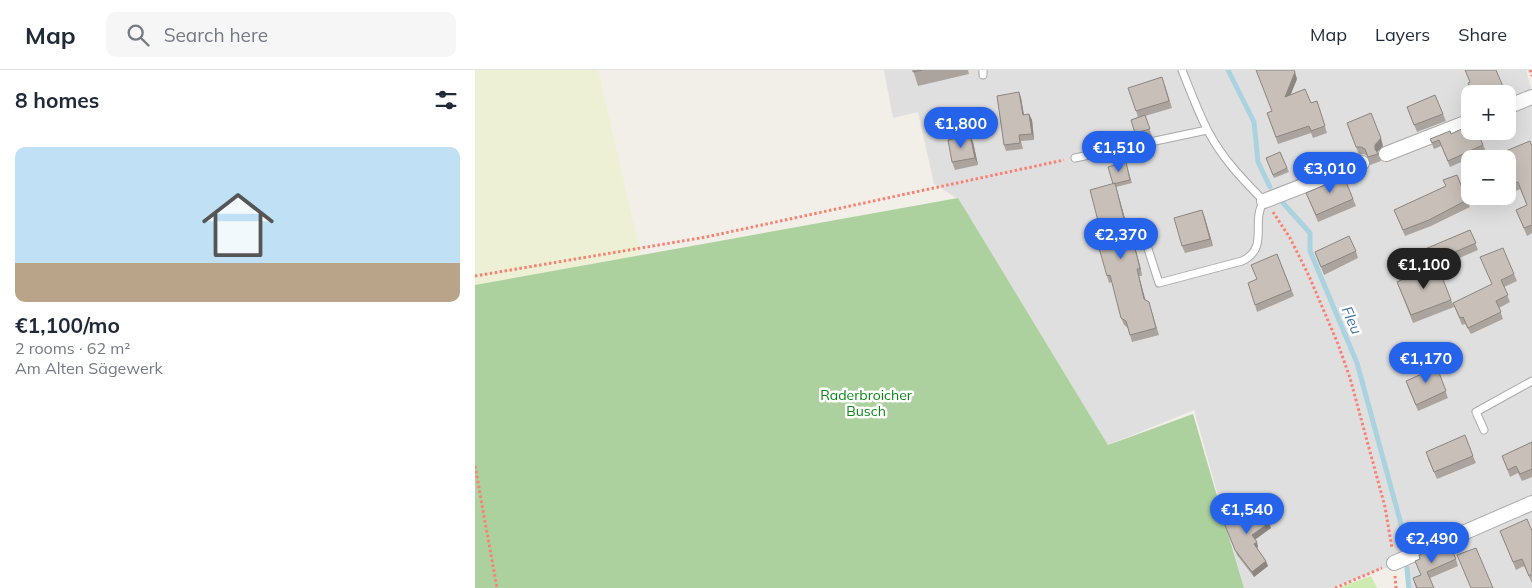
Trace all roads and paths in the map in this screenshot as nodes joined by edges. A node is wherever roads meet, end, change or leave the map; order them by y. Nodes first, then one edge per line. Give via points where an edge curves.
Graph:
1 (1182, 70) edge
2 (1530, 70) edge
3 (1532, 76) edge
4 (1532, 97) edge
5 (1516, 103) edge
6 (1461, 125) edge
7 (1207, 130) junction
8 (1386, 154) dead end
9 (1075, 158) joint
10 (1362, 163) dead end
11 (1264, 201) junction
12 (1141, 227) dead end
13 (475, 276) edge
14 (1532, 381) edge
15 (1484, 430) dead end
16 (475, 466) edge
17 (1532, 503) edge
18 (1394, 562) junction
19 (497, 588) edge
20 (1335, 588) edge

1 - 7 lane
2 - 3 path
4 - 5 street
6 - 8 street
7 - 9 lane
7 - 11 lane via 1235,171
9 - 13 path via 697,238
10 - 11 street
11 - 12 lane via 1259,214 1257,247 1249,257 1159,283
11 - 18 path via 1297,250 1338,344 1388,518
14 - 15 lane via 1476,412
16 - 19 path
17 - 18 street
18 - 20 path

